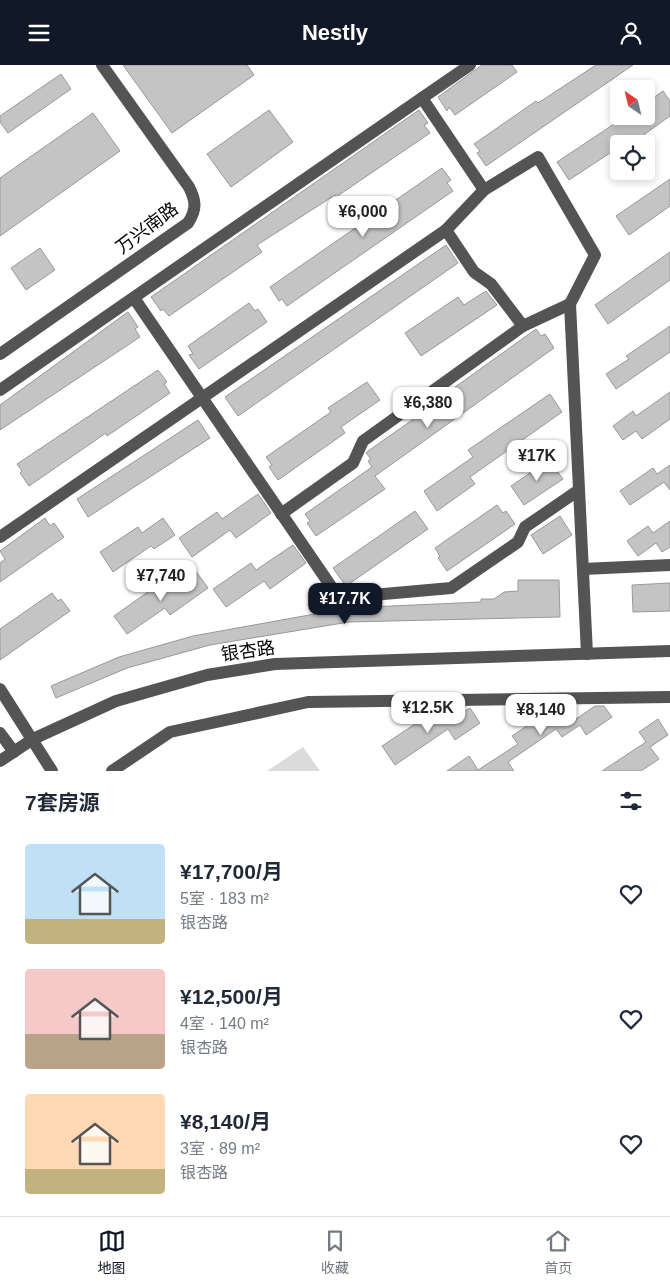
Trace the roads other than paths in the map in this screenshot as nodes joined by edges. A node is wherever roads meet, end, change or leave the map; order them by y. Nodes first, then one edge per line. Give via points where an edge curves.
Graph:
1 (102, 65) edge
2 (470, 65) edge
3 (422, 98) junction
4 (484, 190) junction
5 (446, 230) junction
6 (134, 298) junction
7 (570, 304) junction
8 (523, 327) junction
9 (0, 354) edge
10 (0, 390) edge
11 (202, 397) junction
12 (579, 490) junction
13 (281, 514) junction
14 (0, 537) edge
15 (670, 565) edge
16 (583, 569) junction
17 (670, 651) edge
18 (587, 654) junction
19 (0, 689) edge
20 (670, 697) edge
21 (0, 733) edge
22 (33, 739) junction
23 (14, 752) junction
24 (0, 761) edge
25 (52, 771) edge
26 (112, 771) edge

1 - 9 street, 万兴南路 via 194,196 195,212 188,223
2 - 3 street
3 - 4 street
3 - 6 street
4 - 5 street
4 - 7 street via 538,157 594,255
5 - 8 street via 474,272 491,284
5 - 11 street
6 - 10 street
6 - 11 street
7 - 8 street
7 - 12 street
8 - 13 street via 363,441 353,463
11 - 13 street
11 - 14 street
12 - 13 street via 525,527 518,542 451,588 339,598
12 - 16 street
15 - 16 street
16 - 18 street
17 - 18 street, 银杏路
18 - 22 street, 银杏路 via 275,664 208,675 116,701
19 - 22 street
20 - 26 street via 308,702 170,732
21 - 23 street
22 - 23 street, 银杏路
22 - 25 street
23 - 24 street, 银杏路

